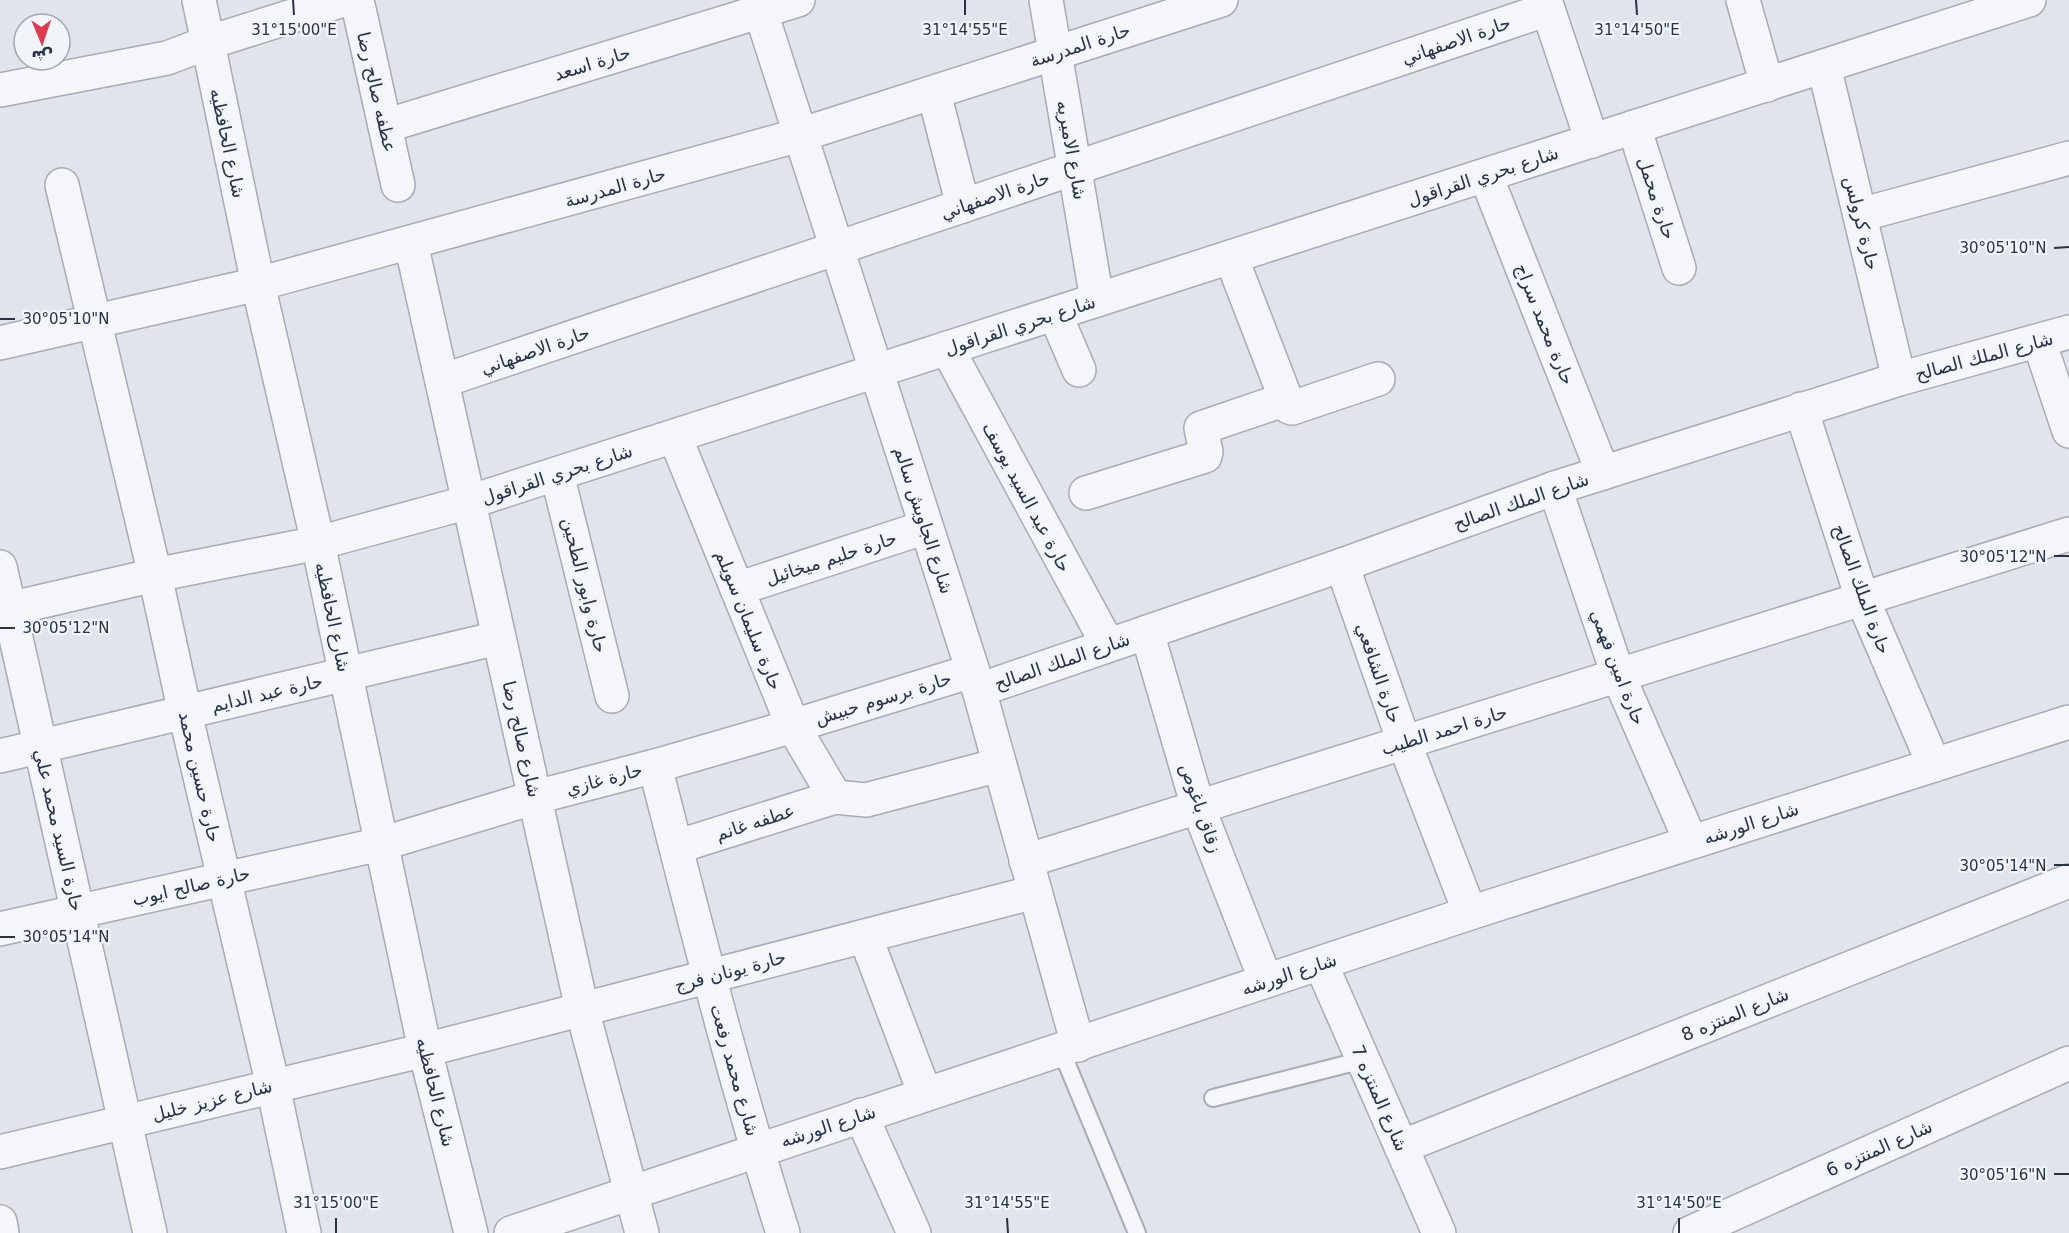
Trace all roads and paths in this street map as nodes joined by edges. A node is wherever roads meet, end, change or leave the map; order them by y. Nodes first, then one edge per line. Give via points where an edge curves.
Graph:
1 (199, 0) edge
2 (357, 0) edge
3 (798, 0) edge
4 (1046, 0) edge
5 (1221, 0) edge
6 (1743, 0) edge
7 (322, 3) edge
8 (2012, 3) edge
9 (1547, 5) edge
10 (758, 6) edge
11 (207, 43) junction
12 (1055, 53) junction
13 (1824, 66) junction
14 (1767, 85) junction
15 (0, 90) edge
16 (934, 93) junction
17 (385, 126) junction
18 (1634, 127) junction
19 (800, 135) junction
20 (1592, 141) junction
21 (2069, 158) edge
22 (1075, 168) junction
23 (1486, 176) junction
24 (62, 185) dead end
25 (398, 185) dead end
26 (963, 206) junction
27 (1860, 215) junction
28 (411, 243) junction
29 (837, 248) junction
30 (1231, 257) junction
31 (1679, 268) dead end
32 (258, 284) junction
33 (1097, 300) junction
34 (1055, 314) junction
35 (93, 321) junction
36 (2054, 337) edge
37 (0, 343) edge
38 (947, 348) junction
39 (1079, 370) dead end
40 (876, 372) junction
41 (1378, 379) dead end
42 (1899, 379) junction
43 (442, 381) junction
44 (1286, 399) junction
45 (1801, 409) junction
46 (2069, 431) edge
47 (675, 437) junction
48 (1603, 473) junction
49 (557, 474) junction
50 (1555, 488) junction
51 (1086, 493) dead end
52 (469, 502) junction
53 (926, 526) junction
54 (2069, 534) edge
55 (318, 543) junction
56 (1342, 565) junction
57 (0, 567) edge
58 (155, 575) junction
59 (737, 589) junction
60 (1862, 598) junction
61 (5, 610) edge
62 (1147, 632) junction
63 (498, 638) junction
64 (1108, 645) junction
65 (345, 675) junction
66 (1617, 675) junction
67 (976, 681) junction
68 (612, 696) dead end
69 (185, 713) junction
70 (2069, 722) edge
71 (793, 726) junction
72 (1404, 742) junction
73 (40, 747) junction
74 (0, 756) edge
75 (999, 765) junction
76 (1934, 765) junction
77 (656, 766) junction
78 (536, 797) junction
79 (834, 797) junction
80 (1198, 807) junction
81 (1691, 842) junction
82 (381, 844) junction
83 (676, 847) junction
84 (1026, 861) junction
85 (224, 879) junction
86 (2069, 881) edge
87 (1035, 892) junction
88 (77, 912) junction
89 (1470, 914) junction
90 (0, 929) edge
91 (865, 936) junction
92 (1320, 964) junction
93 (709, 976) junction
94 (1266, 981) junction
95 (582, 1009) junction
96 (1070, 1047) junction
97 (425, 1050) junction
98 (1363, 1060) junction
99 (2069, 1063) edge
100 (273, 1086) junction
101 (925, 1094) junction
102 (1213, 1098) dead end
103 (861, 1116) junction
104 (124, 1122) junction
105 (1401, 1147) junction
106 (757, 1150) junction
107 (0, 1152) edge
108 (630, 1192) junction
109 (0, 1222) edge
110 (2, 1233) edge
111 (150, 1233) edge
112 (304, 1233) edge
113 (471, 1233) edge
114 (511, 1233) edge
115 (642, 1233) edge
116 (783, 1233) edge
117 (914, 1233) edge
118 (1137, 1233) edge
119 (1439, 1233) edge
120 (1690, 1233) edge

1 - 11 street, شارع الحافظيه
2 - 17 street, عطفه صالح رضا
3 - 10 street, حارة اسعد
4 - 12 street, شارع الاميريه
5 - 12 street, حارة المدرسة
6 - 14 street
7 - 11 street
8 - 13 street, شارع بحري القراقول
9 - 20 street
9 - 22 street, حارة الاصفهاني
10 - 17 street, حارة اسعد
10 - 19 street, شارع الجاويش سالم
11 - 15 street via 167,58
11 - 32 street, شارع الحافظيه
12 - 16 street, حارة المدرسة
12 - 22 street, شارع الاميريه
13 - 14 street, شارع بحري القراقول
13 - 27 street, حارة كرولس
14 - 18 street, شارع بحري القراقول
16 - 19 street, حارة المدرسة
16 - 26 street
17 - 25 street, عطفه صالح رضا
18 - 20 street, شارع بحري القراقول
18 - 31 street, حارة محمل
19 - 28 street, حارة المدرسة
19 - 29 street, شارع الجاويش سالم
20 - 23 street, شارع بحري القراقول
21 - 27 street
22 - 26 street, حارة الاصفهاني
22 - 33 street, شارع الاميريه
23 - 30 street, شارع بحري القراقول
23 - 48 street, حارة محمد سراج
24 - 35 street, حارة حسين محمد
26 - 29 street, حارة الاصفهاني
27 - 42 street, حارة كرولس
28 - 32 street, حارة المدرسة
28 - 43 street, شارع صالح رضا
29 - 40 street, شارع الجاويش سالم
29 - 43 street, حارة الاصفهاني
30 - 33 street, شارع بحري القراقول
30 - 44 street
32 - 35 street, حارة المدرسة
32 - 55 street, شارع الحافظيه
33 - 34 street, شارع بحري القراقول
34 - 38 street, شارع بحري القراقول
34 - 39 street
35 - 37 street, حارة المدرسة
35 - 58 street, حارة حسين محمد
36 - 42 street, شارع الملك الصالح
36 - 46 street
38 - 40 street, شارع بحري القراقول
38 - 64 street, حارة عبد السيد يوسف
40 - 47 street, شارع بحري القراقول
40 - 53 street, شارع الجاويش سالم
41 - 44 street via 1292,408
42 - 45 street, شارع الملك الصالح
43 - 52 street, شارع صالح رضا
44 - 51 street via 1201,428 1205,456
45 - 48 street, شارع الملك الصالح
45 - 60 street, حارة الملك الصالح
47 - 49 street, شارع بحري القراقول
47 - 59 street, حارة سليمان سويلم
48 - 50 street, شارع الملك الصالح
49 - 52 street, شارع بحري القراقول
49 - 68 street, حارة وابور الطحين
50 - 56 street, شارع الملك الصالح
50 - 66 street, حارة امين فهمي
52 - 55 street, شارع بحري القراقول
52 - 63 street, شارع صالح رضا
53 - 59 street, حارة حليم ميخائيل
53 - 67 street, شارع الجاويش سالم
54 - 60 street, حارة احمد الطيب
55 - 58 street, شارع بحري القراقول
55 - 65 street, شارع الحافظيه
56 - 62 street, شارع الملك الصالح
56 - 72 street, حارة الشافعي
57 - 61 street, حارة السيد محمد علي
58 - 61 street, شارع بحري القراقول
58 - 69 street, حارة حسين محمد
59 - 71 street, حارة سليمان سويلم
60 - 66 street, حارة احمد الطيب
60 - 76 street, حارة الملك الصالح
61 - 73 street, حارة السيد محمد علي
62 - 64 street, شارع الملك الصالح
62 - 80 street, زقاق باغوص
63 - 65 street, حارة عبد الدايم
63 - 78 street, شارع صالح رضا
64 - 67 street, شارع الملك الصالح
65 - 69 street, حارة عبد الدايم
65 - 82 street, شارع الحافظيه
66 - 72 street, حارة احمد الطيب
66 - 81 street, حارة امين فهمي
67 - 71 street, حارة برسوم حبيش
67 - 75 street, شارع الجاويش سالم
69 - 73 street, حارة عبد الدايم
69 - 85 street, حارة حسين محمد
70 - 76 street, شارع الورشه
71 - 77 street, حارة غازي
71 - 79 street, حارة سليمان سويلم
72 - 80 street, حارة احمد الطيب
72 - 89 street, حارة الشافعي
73 - 74 street, حارة عبد الدايم
73 - 88 street, حارة السيد محمد علي
75 - 79 street via 866,800
75 - 84 street, شارع الجاويش سالم
76 - 81 street, شارع الورشه
77 - 78 street, حارة غازي
77 - 83 street, شارع محمد رفعت
78 - 82 street, حارة غازي
78 - 95 street, شارع صالح رضا
79 - 83 street, عطفه غانم
80 - 84 street, حارة احمد الطيب
80 - 94 street, زقاق باغوص
81 - 89 street, شارع الورشه
82 - 85 street, حارة صالح ايوب
82 - 97 street, شارع الحافظيه
83 - 93 street, شارع محمد رفعت
84 - 87 street, شارع الجاويش سالم
85 - 88 street, حارة صالح ايوب
85 - 100 street, حارة حسين محمد
86 - 105 street, شارع المنتزه 8
87 - 91 street, حارة يونان فرج
87 - 96 street, شارع الجاويش سالم
88 - 90 street, حارة صالح ايوب
88 - 104 street, حارة السيد محمد علي
89 - 92 street, شارع الورشه
91 - 93 street, حارة يونان فرج
91 - 101 street
92 - 94 street, شارع الورشه
92 - 98 street, شارع المنتزه 7
93 - 95 street, حارة يونان فرج
93 - 106 street, شارع محمد رفعت
94 - 96 street, شارع الورشه
95 - 97 street, حارة يونان فرج
95 - 108 street, شارع صالح رضا
96 - 101 street, شارع الورشه
96 - 118 lane
97 - 100 street, شارع عزيز خليل
97 - 113 street, شارع الحافظيه
98 - 102 lane
98 - 105 street, شارع المنتزه 7
99 - 120 street, شارع المنتزه 6
100 - 104 street, شارع عزيز خليل
100 - 112 street, حارة حسين محمد
101 - 103 street, شارع الورشه
103 - 106 street, شارع الورشه
103 - 117 street
104 - 107 street, شارع عزيز خليل
104 - 111 street, حارة السيد محمد علي
105 - 119 street, شارع المنتزه 7
106 - 108 street, شارع الورشه
106 - 116 street, شارع محمد رفعت
108 - 114 street, شارع الورشه
108 - 115 street, شارع صالح رضا
109 - 110 street

